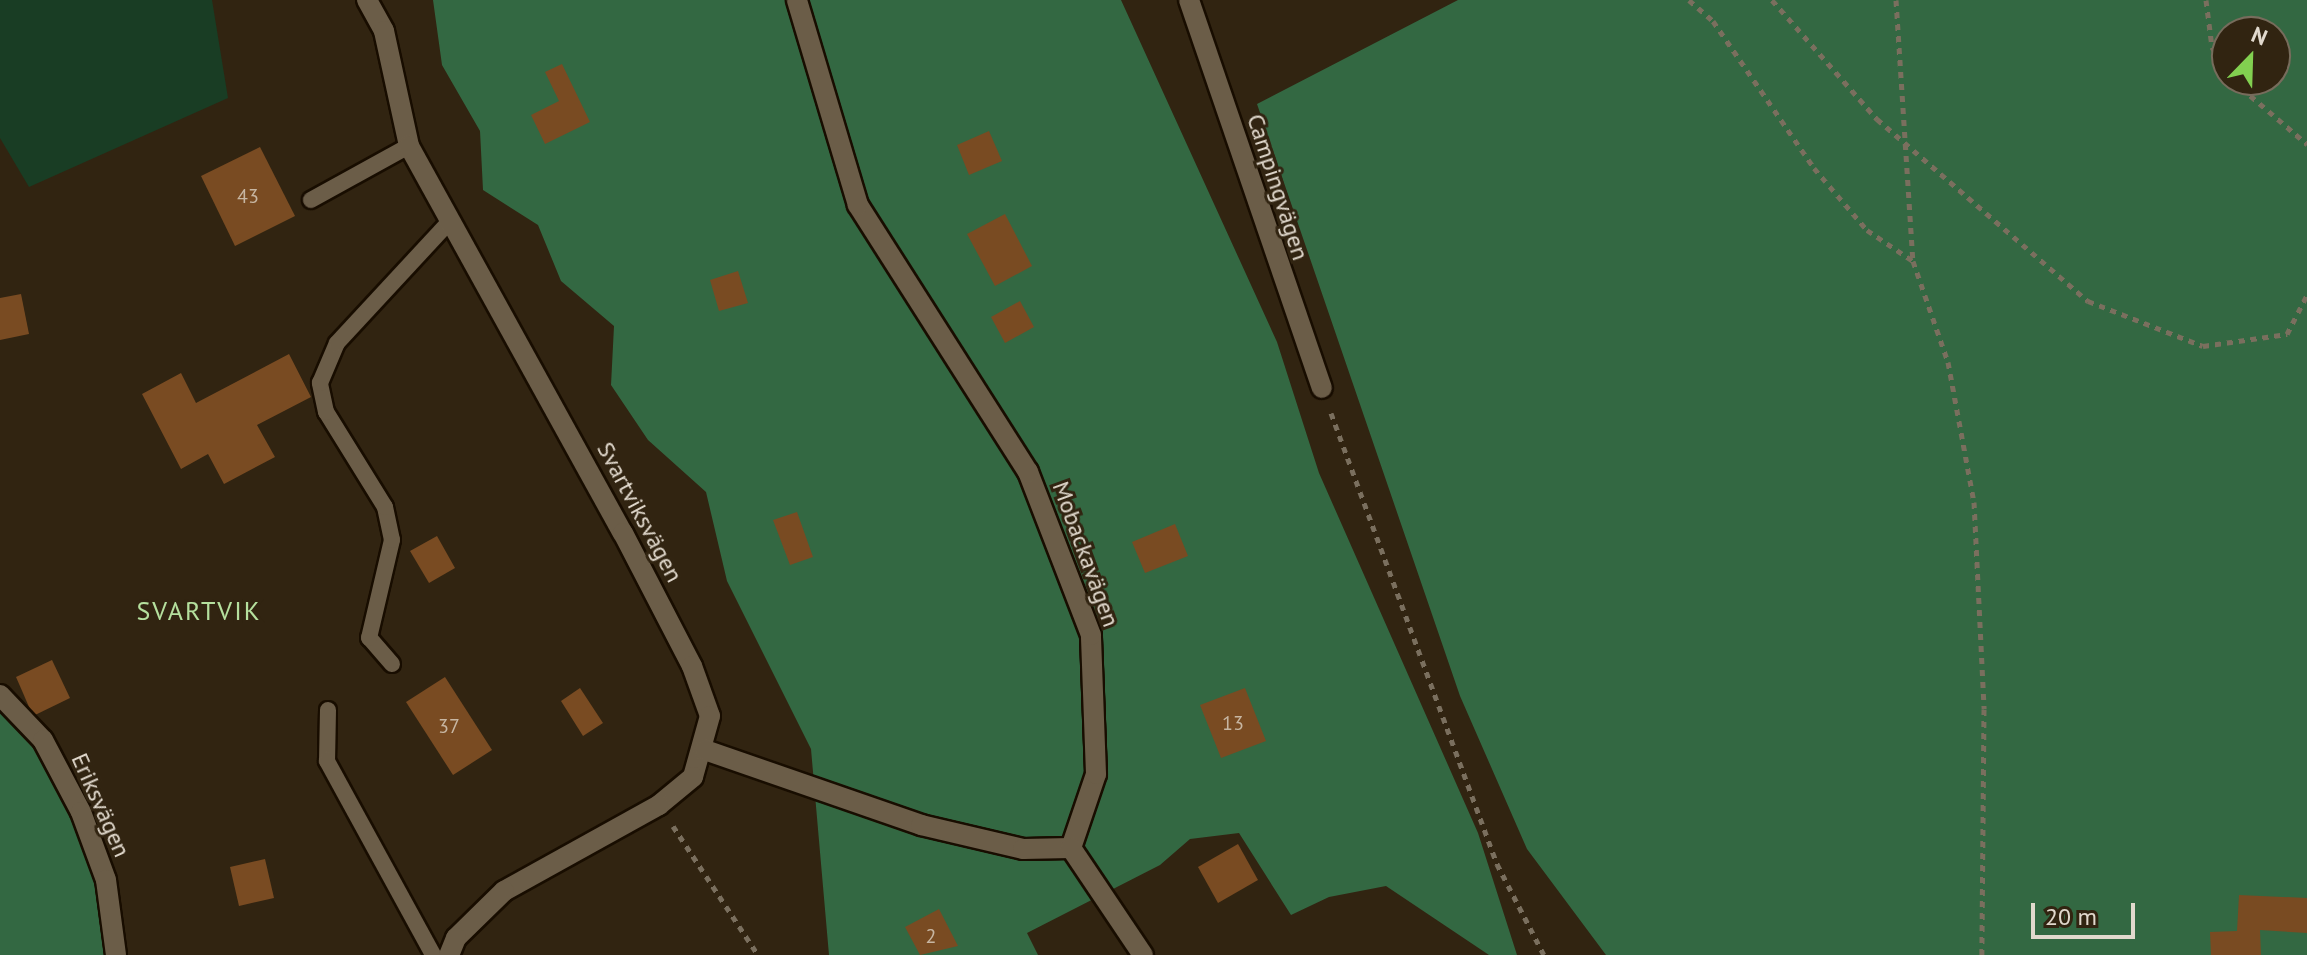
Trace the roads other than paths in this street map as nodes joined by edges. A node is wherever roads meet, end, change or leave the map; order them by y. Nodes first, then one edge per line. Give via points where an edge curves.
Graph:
1 (367, 0) edge
2 (797, 0) edge
3 (1189, 0) edge
4 (409, 146) junction
5 (311, 200) dead end
6 (450, 221) junction
7 (1322, 388) road end
8 (392, 664) dead end
9 (0, 695) edge
10 (328, 710) dead end
11 (705, 750) junction
12 (1071, 848) junction
13 (116, 955) edge
14 (433, 955) edge
15 (449, 955) edge
16 (1143, 955) edge

1 - 4 street, Svartviksvägen via 384,31
2 - 12 street, Mobackavägen via 858,205 1028,472 1091,635 1096,774
3 - 7 street, Campingvägen
4 - 5 lane
4 - 6 street, Svartviksvägen
6 - 8 lane via 337,343 320,383 326,412 385,507 392,540 369,638
6 - 11 street, Svartviksvägen via 692,666 710,716
9 - 13 street, Eriksvägen via 43,740 81,812 106,880
10 - 14 lane via 327,761
11 - 12 street via 921,825 1023,849
11 - 15 street, Svartviksvägen via 693,777 659,805 504,891 456,938
12 - 16 street

